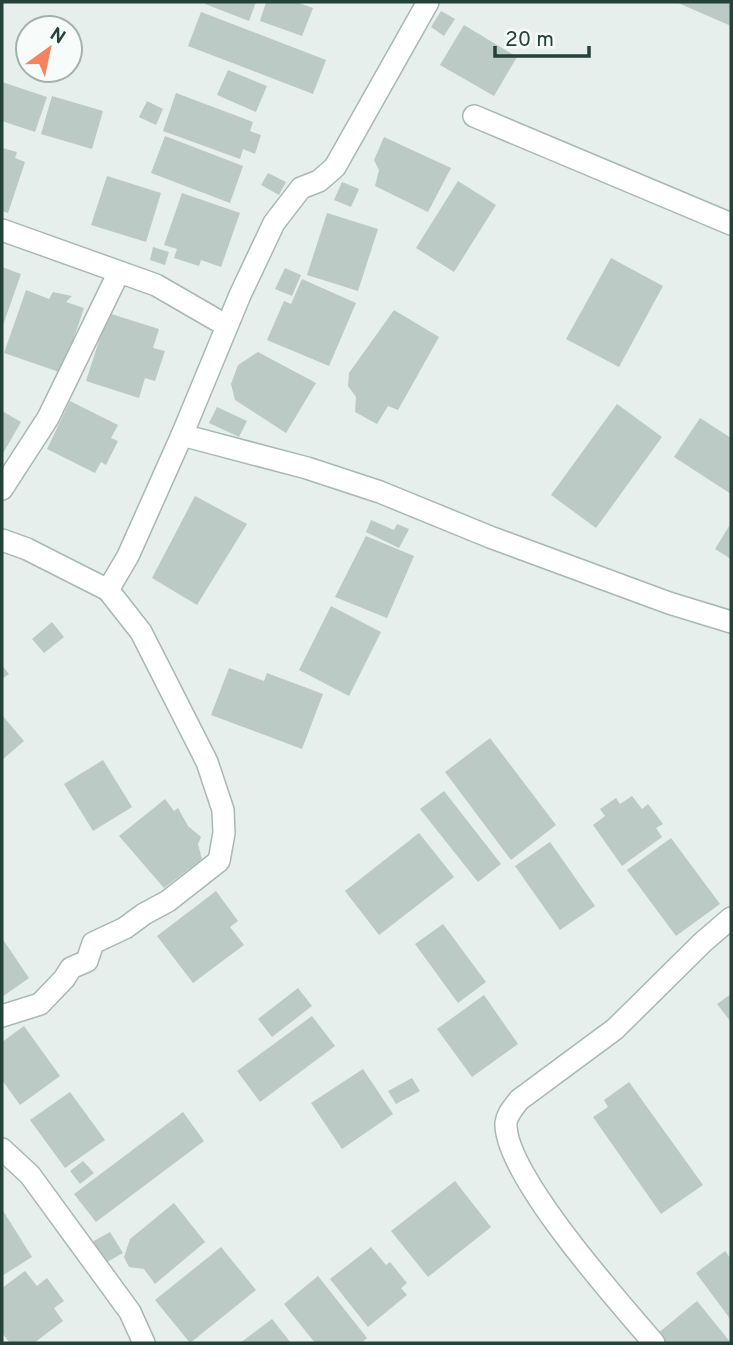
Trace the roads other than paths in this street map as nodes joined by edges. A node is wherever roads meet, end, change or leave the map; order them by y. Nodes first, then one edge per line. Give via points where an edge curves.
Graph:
1 (428, 2) edge
2 (474, 116) dead end
3 (731, 224) edge
4 (2, 230) edge
5 (118, 272) junction
6 (227, 326) junction
7 (183, 435) junction
8 (2, 489) edge
9 (2, 540) edge
10 (108, 590) junction
11 (731, 622) edge
12 (731, 918) edge
13 (2, 1016) edge
14 (2, 1149) edge
15 (144, 1343) edge
16 (654, 1343) edge

1 - 6 street via 335,167 319,181 301,188 274,223
2 - 3 street
4 - 5 street
5 - 6 street via 156,285
5 - 8 street via 48,418
6 - 7 street
7 - 10 street
7 - 11 street via 331,476
9 - 10 street
10 - 13 street via 141,632 207,762 223,810 219,861 168,901 93,943 88,961 72,968 40,1004
12 - 16 street via 615,1030 519,1100 506,1123 509,1142 527,1182 612,1296
14 - 15 street via 30,1175 53,1206 130,1312

